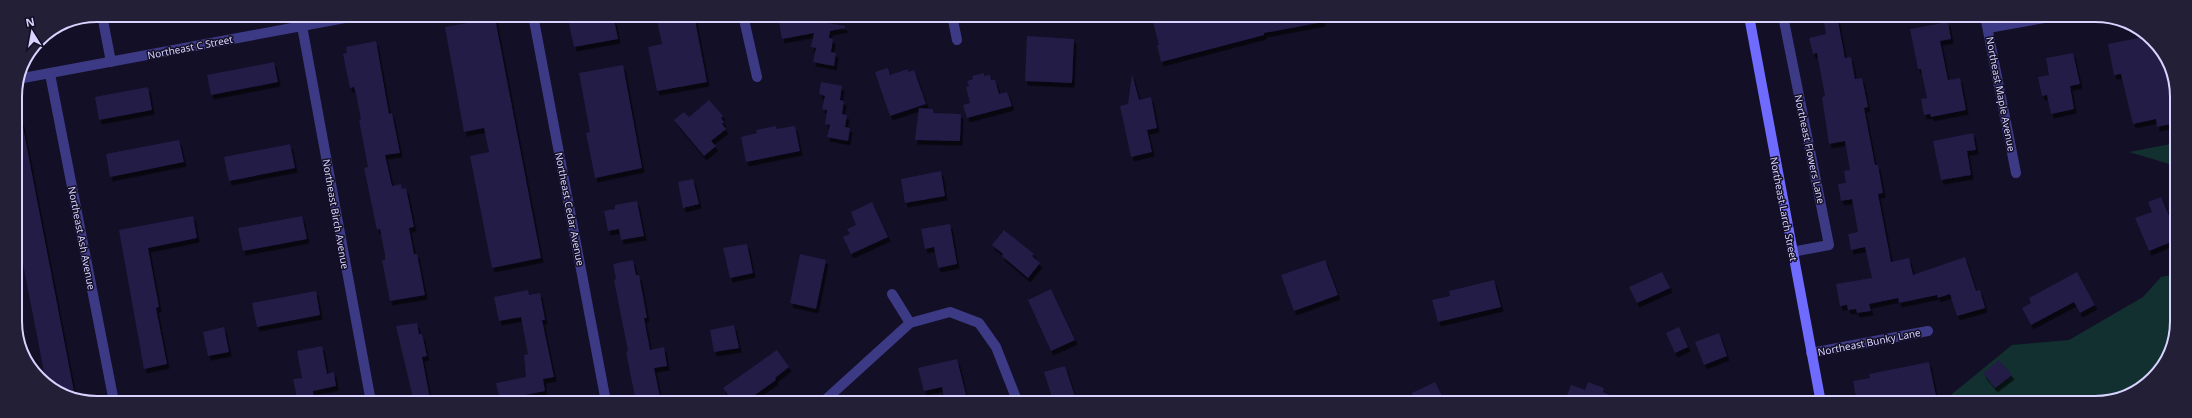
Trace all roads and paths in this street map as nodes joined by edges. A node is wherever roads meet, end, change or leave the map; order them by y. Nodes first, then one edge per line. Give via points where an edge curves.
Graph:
1 (103, 22) edge
2 (323, 22) edge
3 (535, 22) edge
4 (745, 22) edge
5 (953, 22) edge
6 (1750, 22) edge
7 (1784, 22) edge
8 (1986, 22) edge
9 (2022, 22) edge
10 (302, 26) junction
11 (1988, 28) junction
12 (957, 40) dead end
13 (111, 62) junction
14 (50, 74) junction
15 (757, 77) dead end
16 (25, 78) edge
17 (2016, 173) dead end
18 (1792, 252) junction
19 (892, 294) dead end
20 (910, 323) junction
21 (1928, 331) dead end
22 (1811, 353) junction
23 (113, 396) edge
24 (369, 396) edge
25 (605, 396) edge
26 (830, 396) edge
27 (1016, 396) edge
28 (1820, 396) edge

1 - 13 street
2 - 10 street, Northeast C Street
3 - 25 street, Northeast Cedar Avenue
4 - 15 street
5 - 12 street
6 - 18 main road, Northeast Larch Street
7 - 18 street, Northeast Flowers Lane via 1829,245
8 - 11 street, Northeast Maple Avenue
9 - 11 street
10 - 13 street, Northeast C Street
10 - 24 street, Northeast Birch Avenue
11 - 17 street, Northeast Maple Avenue
13 - 14 street, Northeast C Street
14 - 16 street, Northeast C Street
14 - 23 street, Northeast Ash Avenue
18 - 22 main road, Northeast Larch Street
19 - 20 street
20 - 26 street
20 - 27 street via 950,312 979,323 996,347
21 - 22 street, Northeast Bunky Lane
22 - 28 main road, Northeast Larch Street

